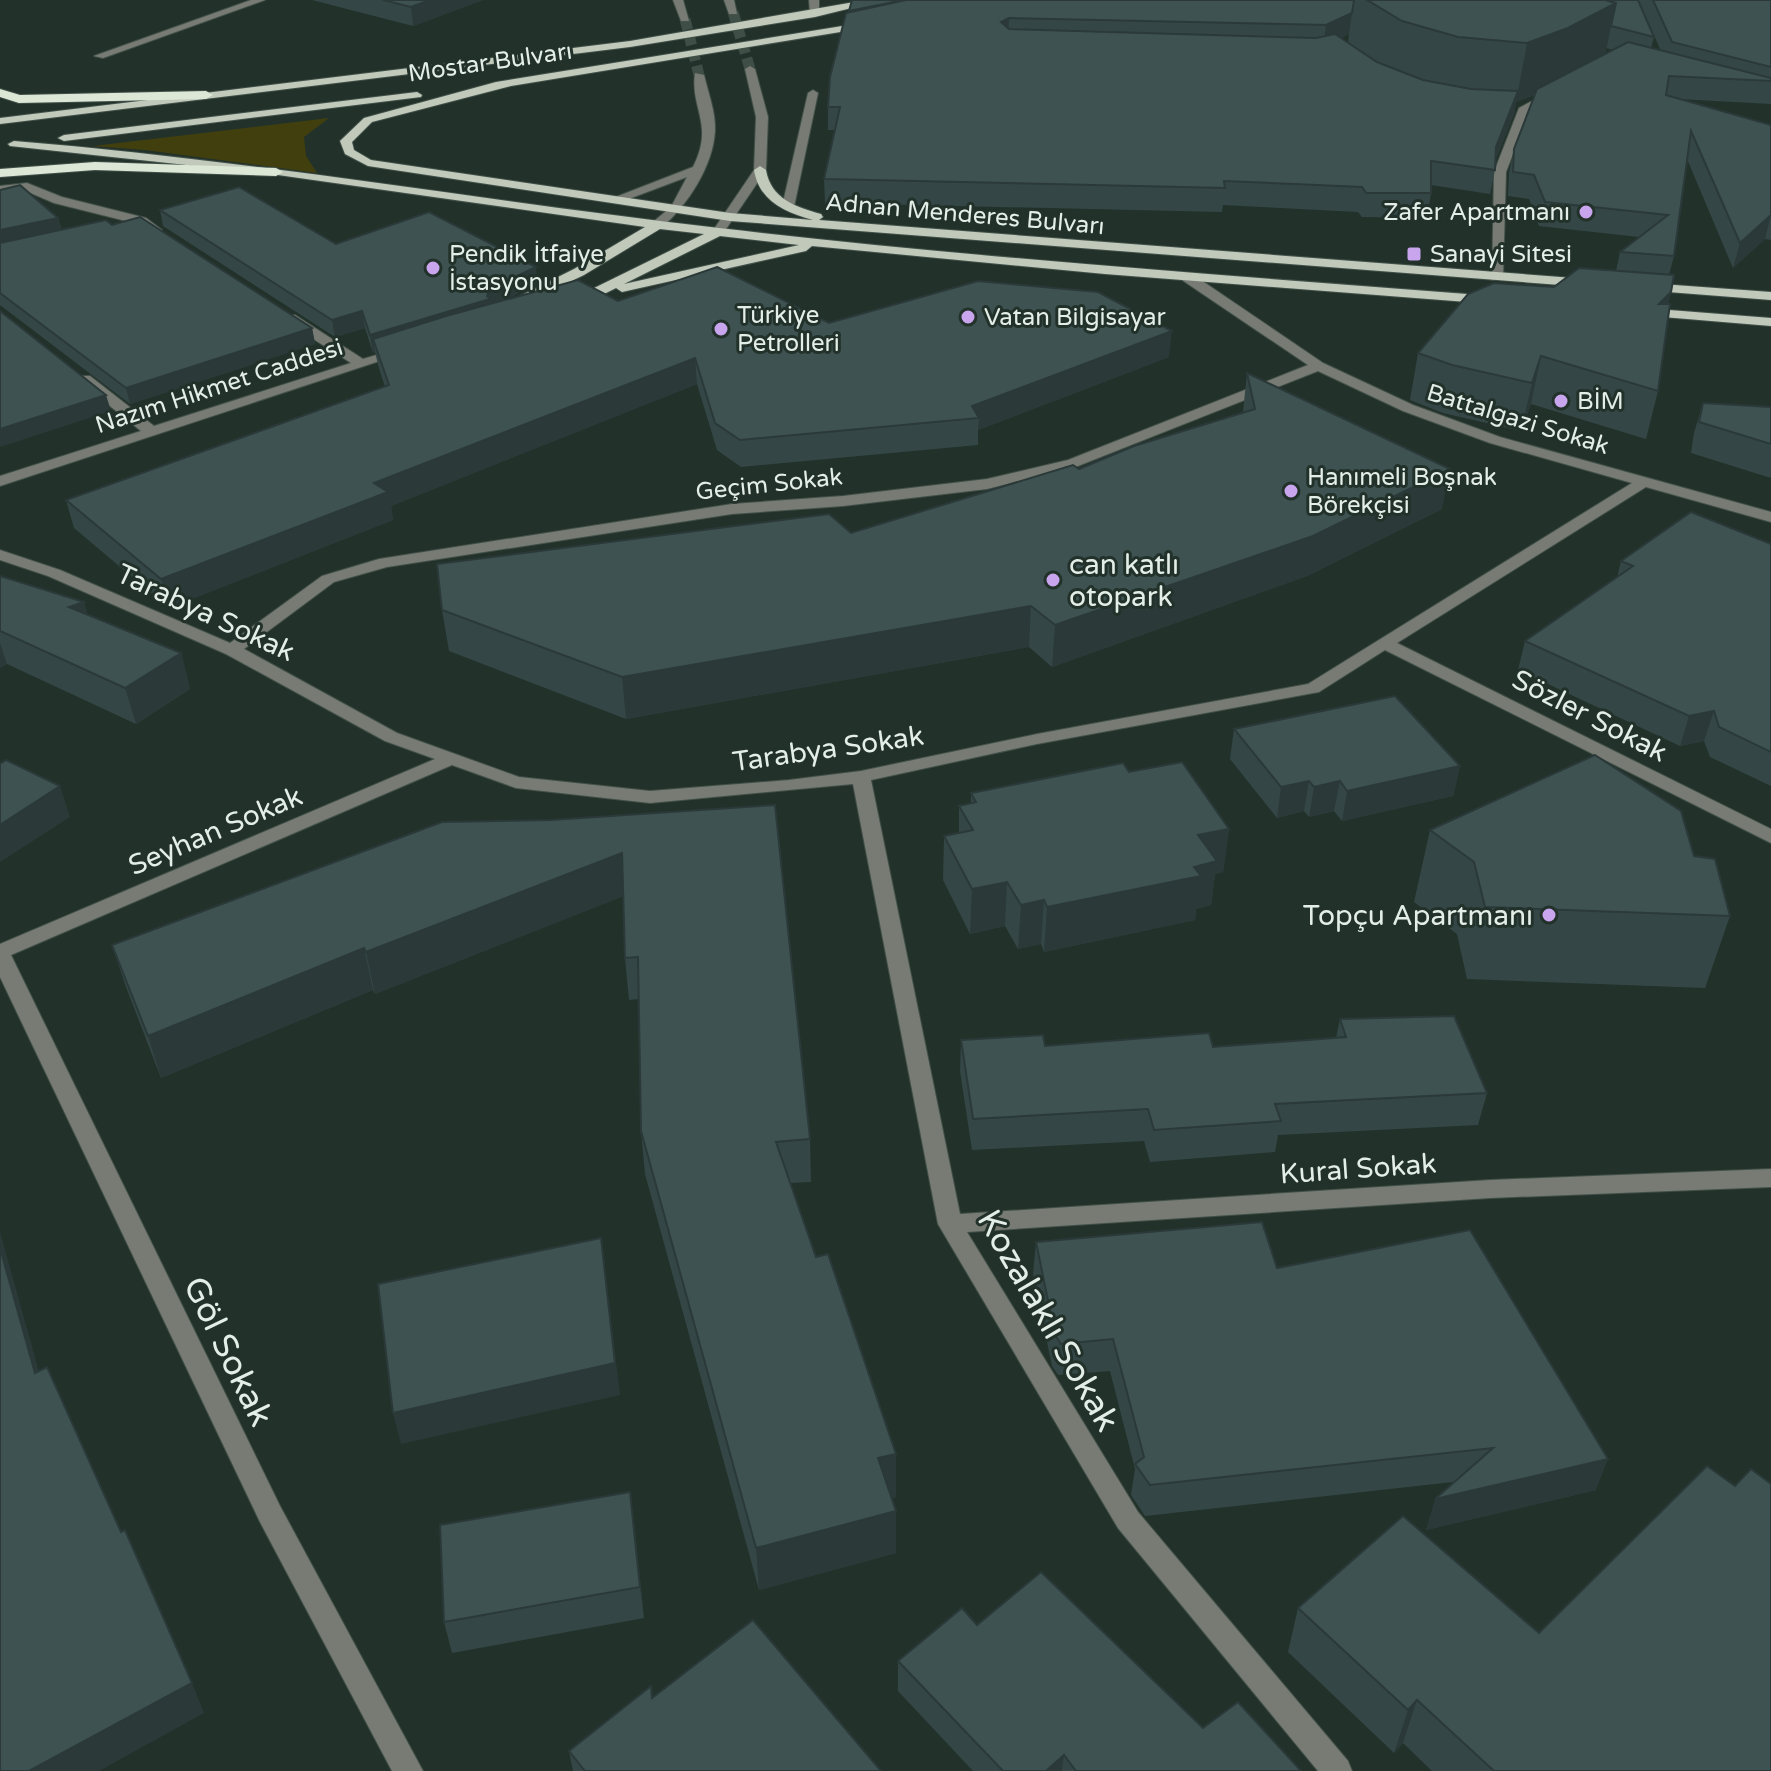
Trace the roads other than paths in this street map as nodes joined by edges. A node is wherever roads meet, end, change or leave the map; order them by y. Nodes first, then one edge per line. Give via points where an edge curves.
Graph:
1 (260, 0) edge
2 (678, 0) edge
3 (729, 0) edge
4 (814, 0) edge
5 (879, 0) edge
6 (733, 12) tunnel mouth
7 (815, 14) junction
8 (685, 19) tunnel mouth
9 (880, 22) edge
10 (99, 56) dead end
11 (750, 69) tunnel mouth
12 (699, 75) tunnel mouth
13 (509, 83) junction
14 (1566, 87) edge
15 (0, 93) edge
16 (813, 93) dead end
17 (206, 95) junction
18 (0, 121) edge
19 (14, 144) junction
20 (0, 146) edge
21 (696, 170) junction
22 (760, 170) junction
23 (276, 172) junction
24 (0, 173) edge
25 (0, 190) edge
26 (614, 200) junction
27 (788, 207) junction
28 (676, 209) junction
29 (730, 217) junction
30 (142, 221) junction
31 (657, 225) junction
32 (114, 227) edge
33 (718, 232) junction
34 (903, 232) junction
35 (168, 237) edge
36 (822, 244) junction
37 (1187, 277) junction
38 (1497, 277) junction
39 (1604, 284) edge
40 (1634, 286) edge
41 (591, 295) junction
42 (1771, 296) edge
43 (1502, 301) edge
44 (563, 303) edge
45 (509, 307) edge
46 (1629, 311) edge
47 (283, 313) edge
48 (1771, 322) edge
49 (413, 347) edge
50 (361, 364) junction
51 (1318, 366) junction
52 (70, 367) edge
53 (151, 431) junction
54 (1647, 480) junction
55 (0, 481) edge
56 (1771, 517) edge
57 (0, 555) edge
58 (1384, 643) junction
59 (232, 650) junction
60 (451, 759) junction
61 (861, 777) junction
62 (1771, 837) edge
63 (0, 953) edge
64 (1771, 1178) edge
65 (950, 1224) junction
66 (408, 1771) edge
67 (1337, 1771) edge

1 - 10 street
2 - 8 street
3 - 6 street
4 - 7 street
5 - 7 main road, Mostar Bulvarı
7 - 17 main road, Mostar Bulvarı via 630,44
9 - 13 main road, Mostar Bulvarı
11 - 22 street via 762,117
12 - 21 street via 710,128
13 - 19 main road, Mostar Bulvarı
13 - 26 main road, Adnan Menderes Bulvarı via 368,120 346,141 349,152 368,163
14 - 38 street via 1520,108 1500,172
15 - 17 highway via 33,99
16 - 27 street
17 - 18 main road, Mostar Bulvarı
19 - 20 main road, Mostar Bulvarı
19 - 23 main road, Adnan Menderes Bulvarı via 137,152
21 - 26 street
21 - 28 street
22 - 27 main road via 766,190
22 - 29 street
23 - 24 highway via 95,166
23 - 31 main road, Adnan Menderes Bulvarı
25 - 30 street via 27,187
26 - 28 main road, Adnan Menderes Bulvarı
27 - 34 main road
28 - 29 main road, Adnan Menderes Bulvarı
28 - 31 street
29 - 33 street
29 - 34 main road, Adnan Menderes Bulvarı
30 - 32 street
30 - 35 street
31 - 33 main road, Adnan Menderes Bulvarı
31 - 45 main road
33 - 36 main road, Adnan Menderes Bulvarı
33 - 41 main road
34 - 38 main road, Adnan Menderes Bulvarı
36 - 37 main road, Adnan Menderes Bulvarı
36 - 41 main road
37 - 43 main road, Adnan Menderes Bulvarı
37 - 51 street, Battalgazi Sokak
38 - 39 main road, Adnan Menderes Bulvarı
40 - 42 main road
41 - 44 main road
46 - 48 main road
47 - 50 street
49 - 50 street, Nazım Hikmet Caddesi
50 - 53 street, Nazım Hikmet Caddesi
51 - 54 street, Battalgazi Sokak via 1408,408 1495,440
51 - 59 street, Geçim Sokak via 1073,463 987,484 732,509 385,562 328,579
52 - 53 street
53 - 55 street, Nazım Hikmet Caddesi
54 - 56 street, Battalgazi Sokak
54 - 58 street, Tarabya Sokak
57 - 59 street, Tarabya Sokak
58 - 61 street, Tarabya Sokak via 1313,688
58 - 62 street, Sözler Sokak
59 - 60 street, Tarabya Sokak via 391,737
60 - 61 street, Tarabya Sokak via 516,782 650,797
60 - 63 street, Seyhan Sokak
61 - 65 street, Kozalaklı Sokak
63 - 66 street, Göl Sokak via 270,1514
64 - 65 street, Kural Sokak via 1490,1189
65 - 67 street, Kozalaklı Sokak via 1128,1520

